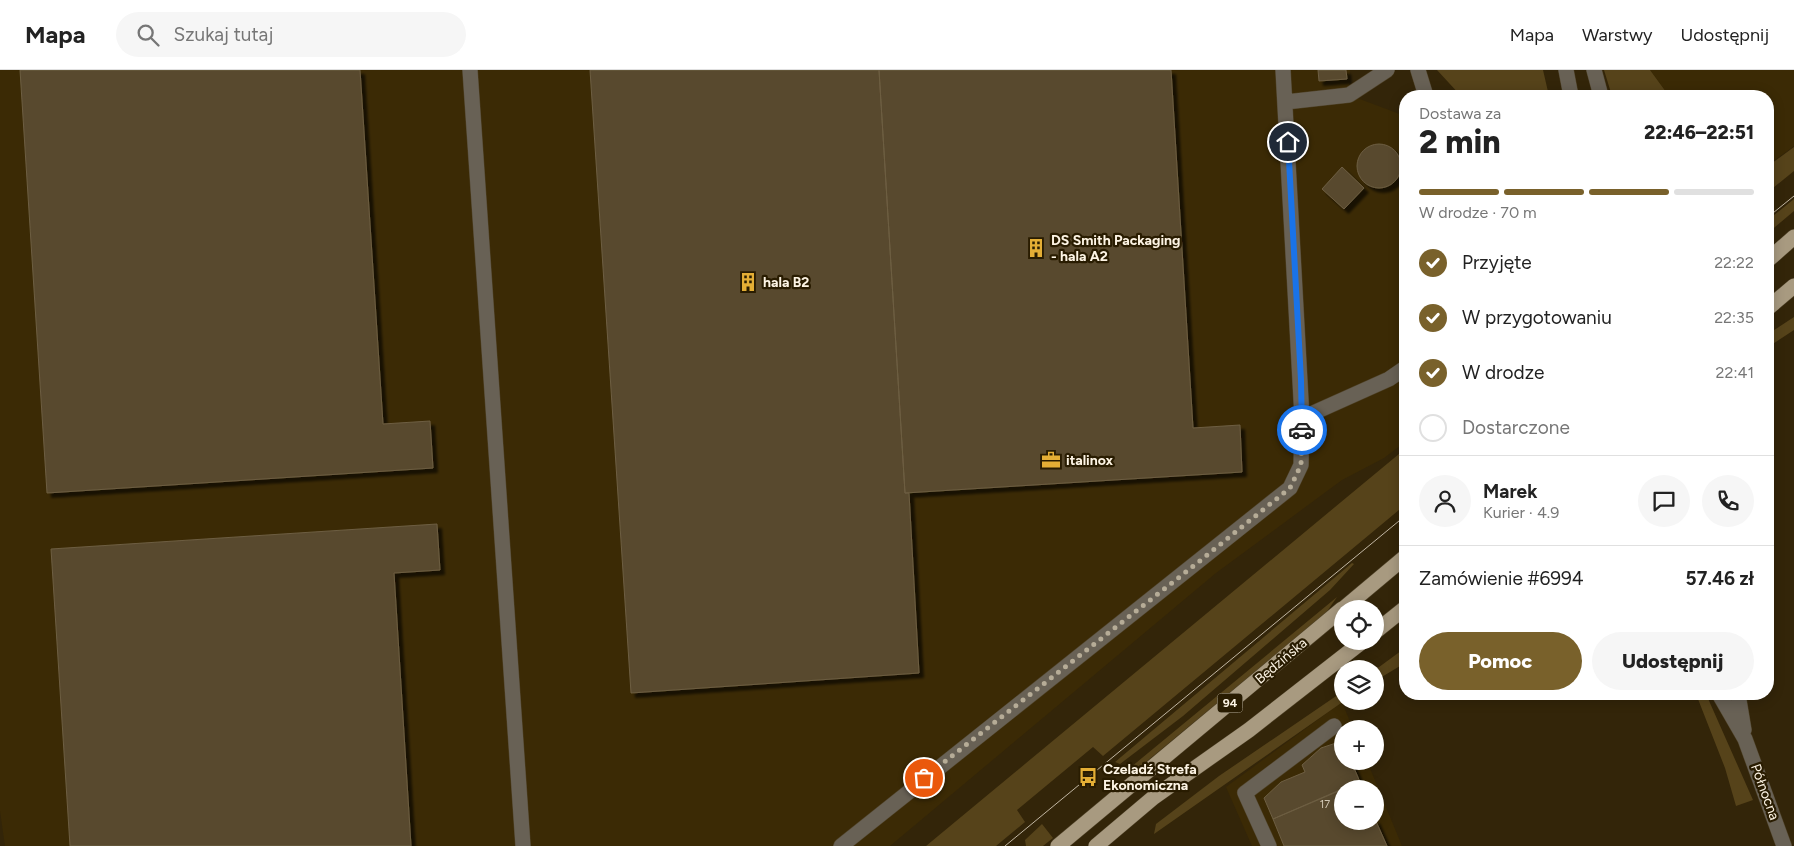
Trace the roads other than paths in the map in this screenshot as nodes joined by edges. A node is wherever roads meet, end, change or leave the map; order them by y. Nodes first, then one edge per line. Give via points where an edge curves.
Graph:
1 (470, 70) edge
2 (1283, 70) edge
3 (1387, 70) edge
4 (1418, 70) edge
5 (1566, 70) edge
6 (1594, 70) edge
7 (1424, 90) edge
8 (1570, 90) edge
9 (1599, 90) edge
10 (1286, 102) junction
11 (1794, 238) edge
12 (1774, 254) edge
13 (1794, 286) edge
14 (1774, 303) edge
15 (1399, 372) edge
16 (1302, 418) junction
17 (1399, 562) edge
18 (1354, 600) edge
19 (1399, 613) edge
20 (1334, 616) edge
21 (1384, 625) edge
22 (1351, 650) edge
23 (1723, 700) edge
24 (1739, 700) edge
25 (1334, 726) dead end
26 (1745, 738) junction
27 (523, 846) edge
28 (841, 846) edge
29 (1058, 846) edge
30 (1096, 846) edge
31 (1269, 846) edge
32 (1784, 846) edge

1 - 27 street
2 - 10 street
3 - 10 street via 1349,95
4 - 7 street
5 - 8 street
6 - 9 street
10 - 16 street
11 - 12 main road
13 - 14 main road
15 - 16 street
16 - 28 street via 1301,465 1290,488
17 - 18 main road, Będzińska / 94
19 - 21 main road
20 - 29 main road, Będzińska / 94
22 - 30 main road, 94 via 1249,730 1154,797
23 - 26 street, Północna
24 - 26 street, Północna
25 - 31 street via 1245,792
26 - 32 street, Północna

